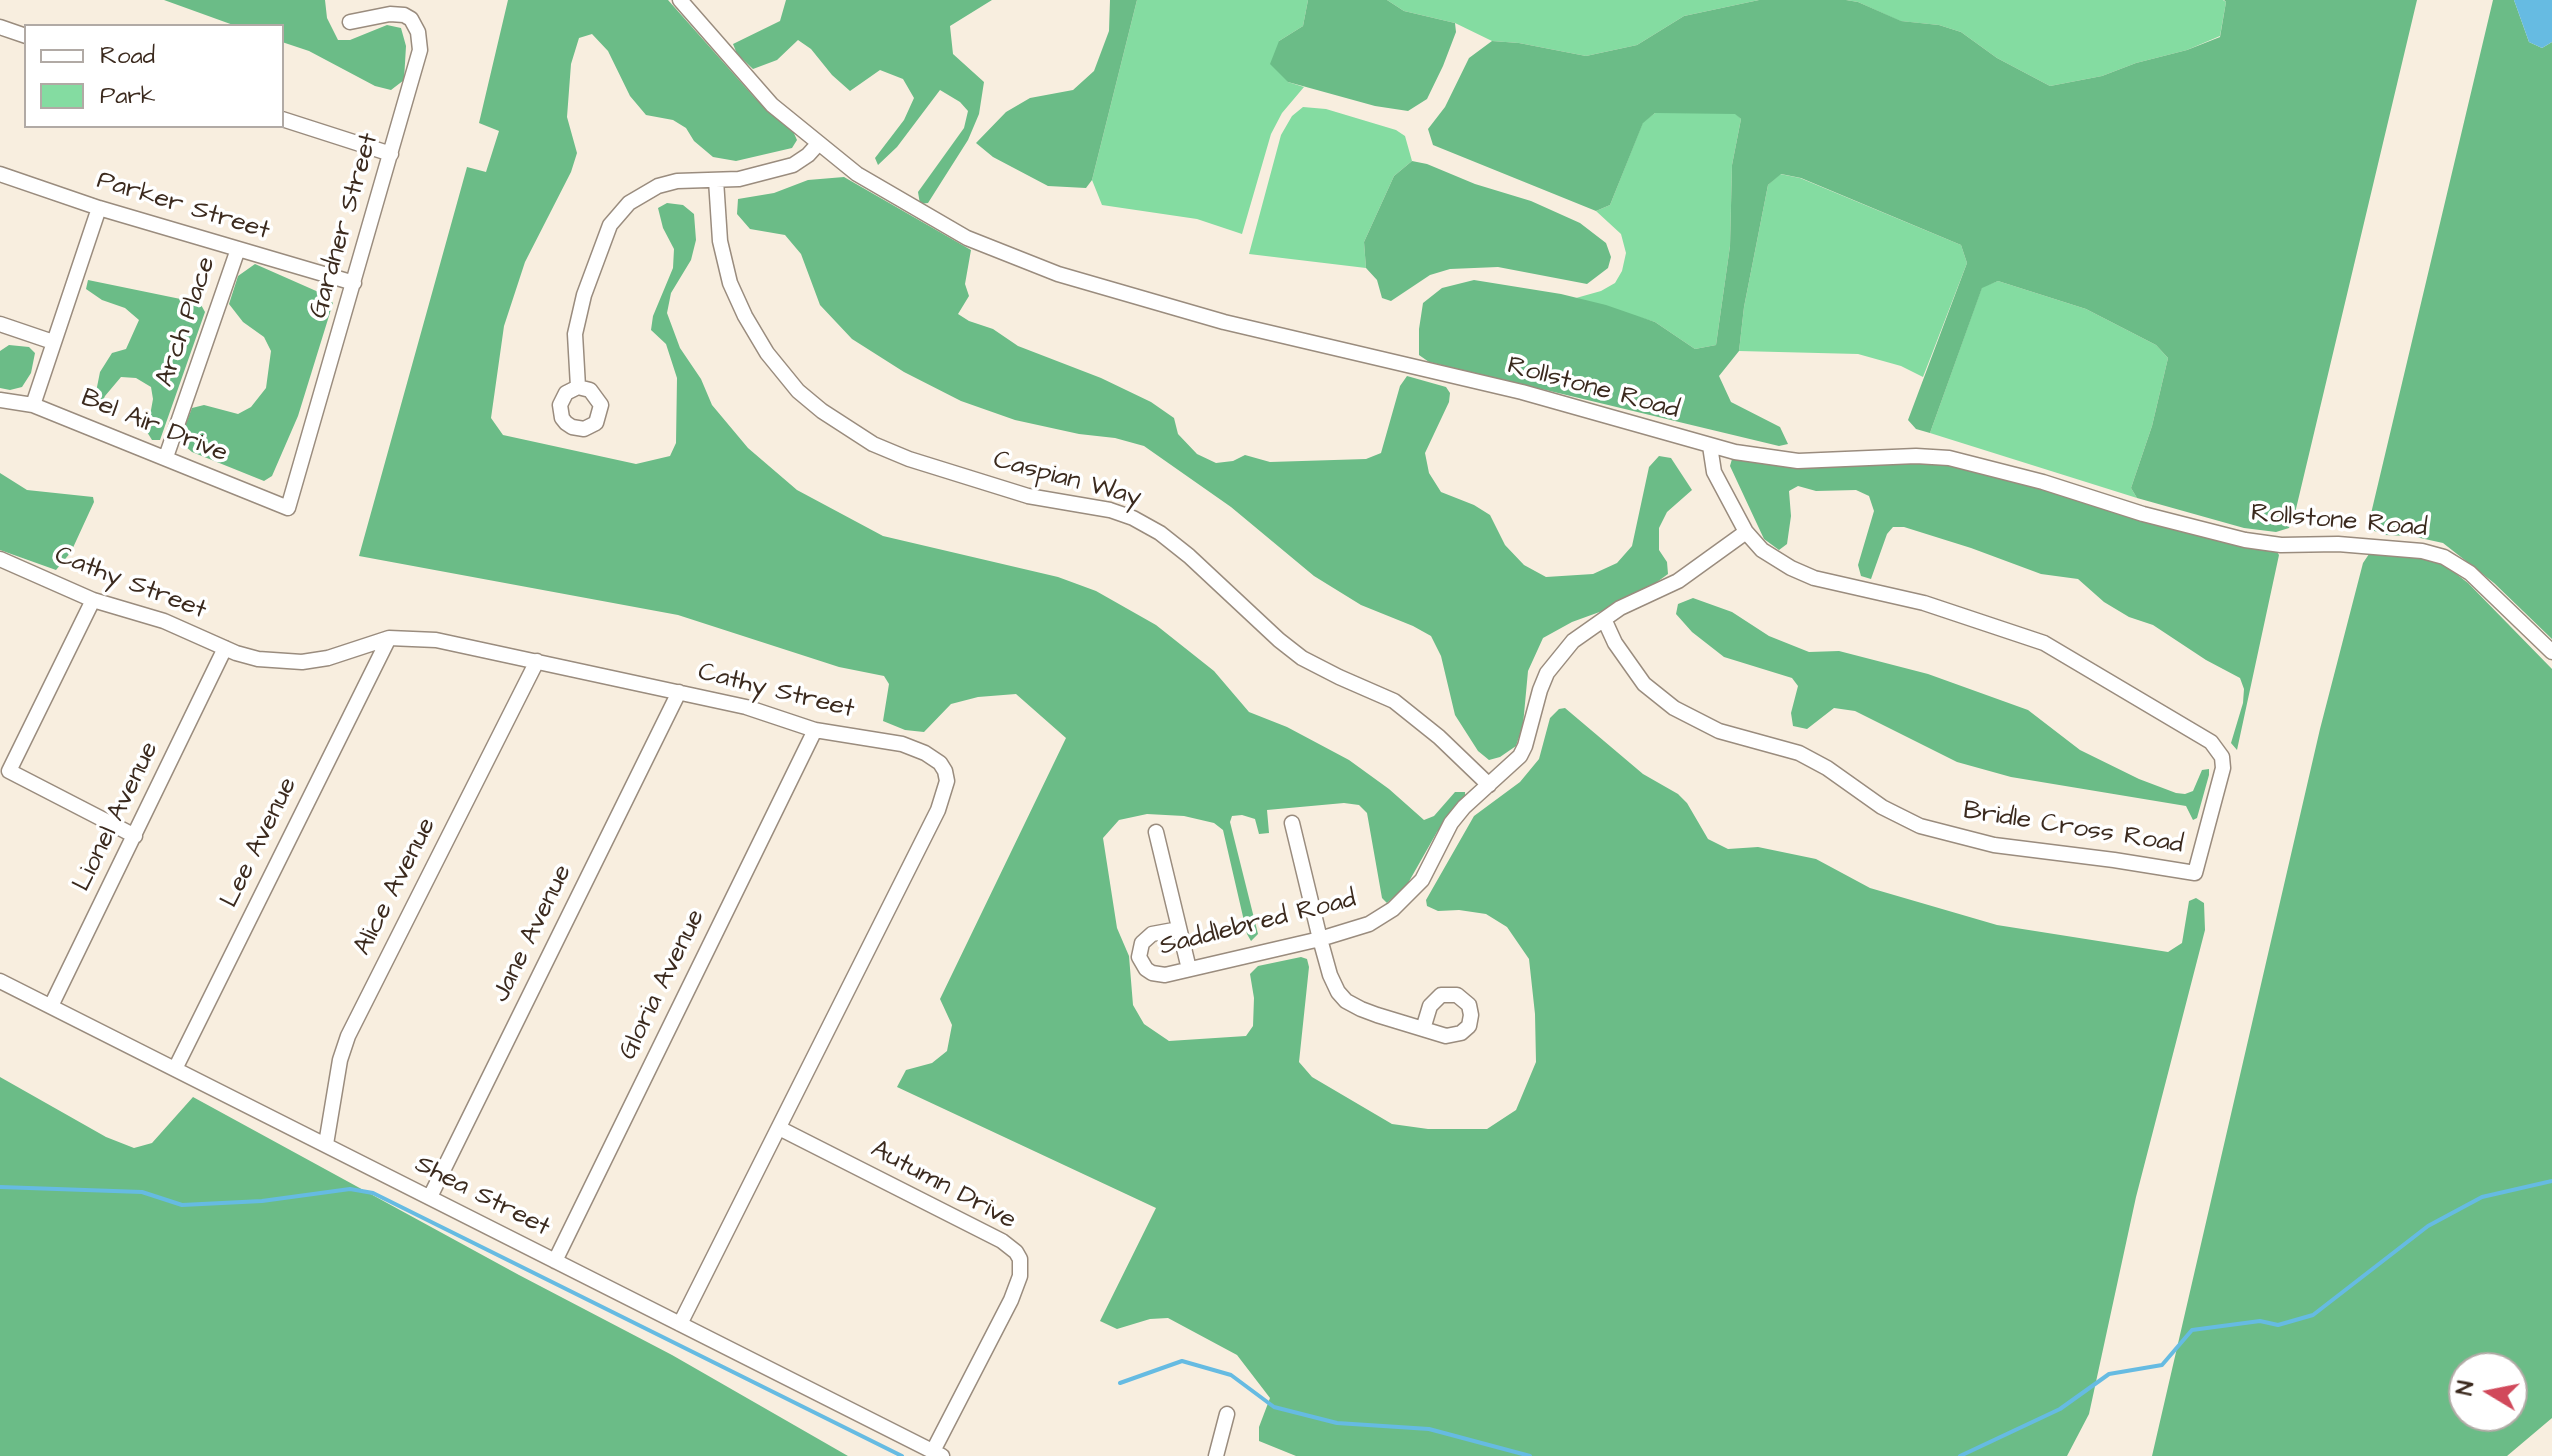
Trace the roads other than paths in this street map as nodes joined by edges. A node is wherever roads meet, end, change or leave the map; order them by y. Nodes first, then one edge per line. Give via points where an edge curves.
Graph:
1 (680, 0) edge
2 (350, 22) dead end
3 (0, 27) edge
4 (24, 35) edge
5 (284, 120) edge
6 (818, 144) junction
7 (391, 154) junction
8 (0, 174) edge
9 (716, 180) junction
10 (99, 208) junction
11 (238, 249) junction
12 (354, 283) junction
13 (0, 324) edge
14 (53, 342) junction
15 (578, 387) dead end
16 (0, 400) edge
17 (33, 405) junction
18 (1710, 446) junction
19 (166, 457) junction
20 (288, 508) joint
21 (1746, 532) junction
22 (0, 559) edge
23 (93, 600) junction
24 (1604, 619) junction
25 (389, 638) junction
26 (225, 648) junction
27 (2552, 652) edge
28 (537, 661) junction
29 (679, 692) junction
30 (815, 730) junction
31 (1489, 785) junction
32 (1292, 823) dead end
33 (1156, 832) dead end
34 (135, 836) junction
35 (1179, 929) junction
36 (1320, 939) junction
37 (1189, 969) junction
38 (0, 981) edge
39 (51, 1006) junction
40 (1423, 1029) dead end
41 (175, 1069) junction
42 (779, 1128) junction
43 (326, 1144) junction
44 (430, 1197) junction
45 (555, 1261) junction
46 (680, 1324) junction
47 (1227, 1414) dead end
48 (938, 1454) edge
49 (1216, 1456) edge

1 - 6 street, Rollstone Road via 772,105
2 - 7 street, Gardner Street via 398,14 411,19 418,32 419,57
3 - 4 street
5 - 7 street
6 - 9 street via 793,165
6 - 18 street, Rollstone Road via 942,225 1058,274 1238,326 1522,392
7 - 12 street, Gardner Street
8 - 10 street, Parker Street
9 - 15 street via 658,186 629,203 610,225 578,317
9 - 31 street, Caspian Way via 722,252 745,316 767,353 822,411 873,444 909,459 1028,496 1110,510 1160,533 1302,658 1394,701
10 - 11 street, Parker Street
10 - 14 street
11 - 12 street, Parker Street
11 - 19 street, Arch Place
12 - 20 street, Gardner Street
13 - 14 street
14 - 17 street
16 - 17 street, Bel Air Drive
17 - 19 street, Bel Air Drive
18 - 21 street, Bridle Cross Road via 1714,472
18 - 27 street, Rollstone Road via 1798,461 1949,458 2245,540 2422,551 2470,573
19 - 20 street, Bel Air Drive
21 - 24 street, Saddlebred Road via 1678,581
21 - 24 street, Bridle Cross Road via 1762,550 1814,578 1924,603 2044,643 2211,742 2223,768 2195,873 1994,845 1920,826 1799,753 1719,731 1674,708 1644,684
22 - 23 street, Cathy Street
23 - 26 street, Cathy Street via 164,621
23 - 34 street via 9,771
24 - 31 street, Saddlebred Road via 1557,658 1540,690 1525,746
25 - 26 street, Cathy Street via 302,662 269,661
25 - 28 street, Cathy Street via 436,640
25 - 41 street, Lee Avenue
26 - 34 street, Lionel Avenue
28 - 29 street, Cathy Street
28 - 43 street, Alice Avenue via 348,1036
29 - 30 street, Cathy Street
29 - 44 street, Jane Avenue
30 - 42 street, Cathy Street via 914,748 940,763 947,781 938,810
30 - 45 street, Gloria Avenue
31 - 36 street, Saddlebred Road via 1451,823 1409,895 1369,924
32 - 36 street
33 - 35 street
34 - 39 street, Lionel Avenue
35 - 37 street
35 - 37 street, Saddlebred Road via 1146,938 1139,957 1158,975
36 - 37 street, Saddlebred Road
36 - 40 street via 1330,975 1346,1001
38 - 39 street, Shea Street
39 - 41 street, Shea Street
41 - 43 street, Shea Street
42 - 46 street, Cathy Street
42 - 48 street, Autumn Drive via 1002,1241 1020,1259 1011,1300
43 - 44 street, Shea Street
44 - 45 street, Shea Street
45 - 46 street, Shea Street
46 - 48 street, Shea Street
47 - 49 street

